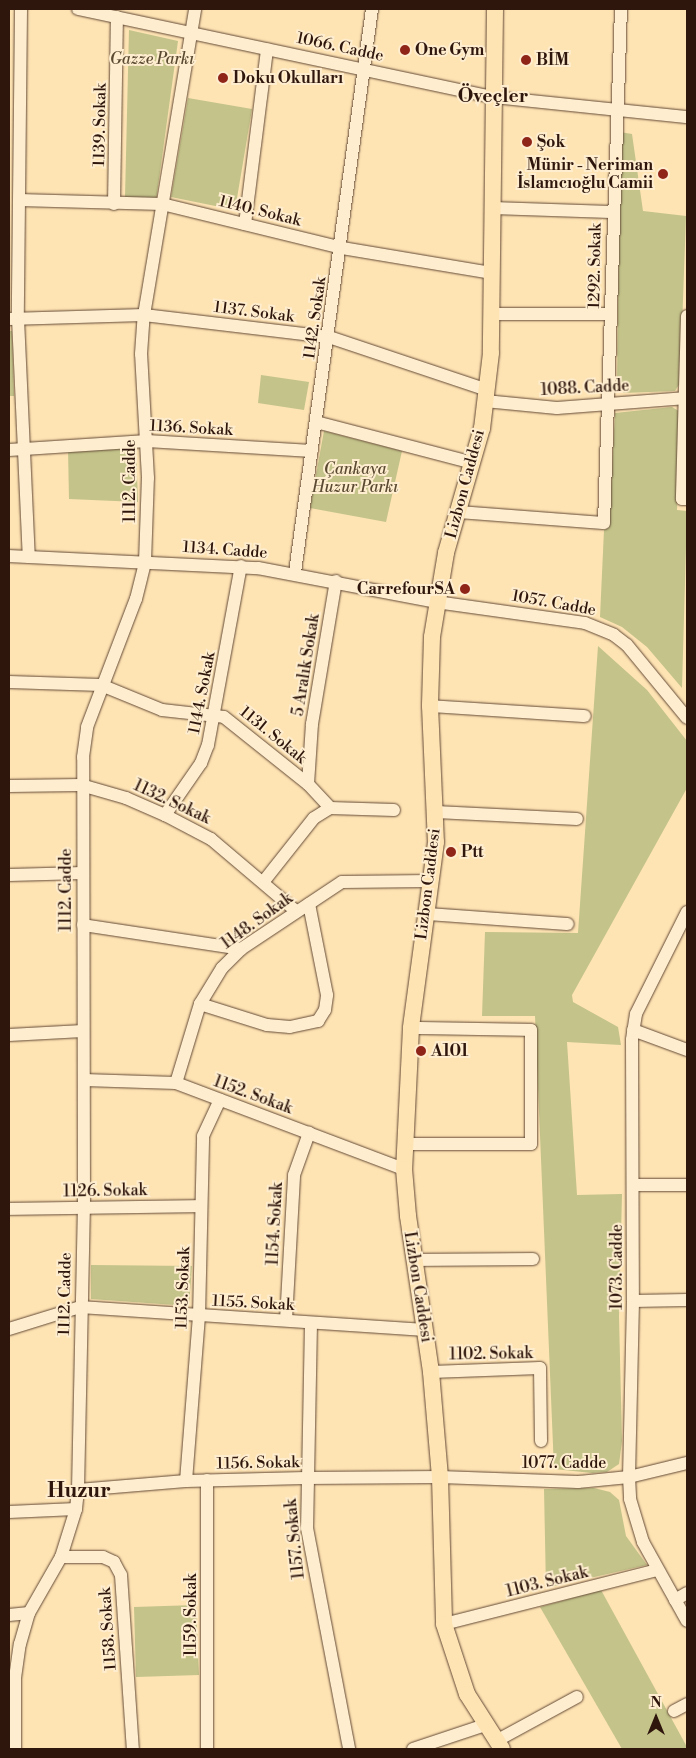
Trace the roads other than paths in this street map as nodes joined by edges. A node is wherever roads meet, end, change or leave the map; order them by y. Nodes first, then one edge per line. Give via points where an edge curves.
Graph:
1 (21, 9) edge
2 (78, 9) edge
3 (195, 9) edge
4 (372, 9) edge
5 (496, 9) edge
6 (621, 9) edge
7 (117, 17) junction
8 (191, 33) junction
9 (267, 48) junction
10 (365, 68) junction
11 (14, 95) edge
12 (493, 97) junction
13 (616, 112) junction
14 (687, 117) edge
15 (18, 200) junction
16 (114, 204) junction
17 (162, 204) junction
18 (492, 208) junction
19 (612, 212) junction
20 (244, 224) junction
21 (342, 248) junction
22 (491, 273) junction
23 (491, 314) junction
24 (611, 314) junction
25 (144, 315) junction
26 (687, 316) edge
27 (13, 319) edge
28 (687, 321) edge
29 (329, 337) junction
30 (486, 396) junction
31 (686, 398) edge
32 (608, 404) junction
33 (316, 422) junction
34 (147, 441) junction
35 (9, 450) edge
36 (22, 450) junction
37 (312, 452) junction
38 (473, 463) junction
39 (685, 499) edge
40 (458, 512) junction
41 (9, 556) edge
42 (29, 557) junction
43 (145, 562) junction
44 (241, 566) junction
45 (295, 572) junction
46 (336, 580) junction
47 (436, 602) junction
48 (9, 682) edge
49 (101, 684) junction
50 (430, 706) junction
51 (216, 715) junction
52 (584, 716) dead end
53 (687, 718) edge
54 (308, 784) junction
55 (81, 785) junction
56 (9, 786) edge
57 (330, 808) junction
58 (394, 810) dead end
59 (436, 812) junction
60 (165, 815) junction
61 (577, 819) dead end
62 (83, 873) junction
63 (9, 875) edge
64 (264, 881) junction
65 (430, 881) junction
66 (309, 904) junction
67 (296, 911) junction
68 (687, 912) edge
69 (426, 914) junction
70 (568, 924) dead end
71 (83, 925) junction
72 (241, 949) junction
73 (200, 1004) junction
74 (411, 1028) junction
75 (633, 1030) junction
76 (83, 1031) junction
77 (9, 1035) edge
78 (687, 1050) edge
79 (84, 1080) junction
80 (176, 1083) junction
81 (220, 1100) junction
82 (309, 1133) junction
83 (405, 1144) junction
84 (404, 1169) junction
85 (633, 1185) junction
86 (687, 1186) edge
87 (201, 1206) junction
88 (84, 1207) junction
89 (9, 1209) edge
90 (533, 1259) dead end
91 (414, 1260) junction
92 (687, 1300) edge
93 (633, 1302) junction
94 (80, 1307) junction
95 (199, 1317) junction
96 (286, 1320) junction
97 (311, 1323) junction
98 (9, 1329) edge
99 (425, 1330) junction
100 (431, 1372) junction
101 (541, 1441) dead end
102 (687, 1463) edge
103 (440, 1477) junction
104 (628, 1477) junction
105 (306, 1478) junction
106 (207, 1480) junction
107 (186, 1481) junction
108 (78, 1490) junction
109 (76, 1509) junction
110 (9, 1512) edge
111 (61, 1556) junction
112 (657, 1570) junction
113 (687, 1593) edge
114 (675, 1600) junction
115 (29, 1613) junction
116 (9, 1615) edge
117 (687, 1621) edge
118 (444, 1624) junction
119 (577, 1698) dead end
120 (687, 1704) edge
121 (674, 1712) dead end
122 (485, 1725) junction
123 (499, 1745) edge
124 (418, 1748) edge
125 (15, 1749) edge
126 (133, 1749) edge
127 (208, 1749) edge
128 (350, 1749) edge

1 - 11 street
2 - 7 street, 1066. Cadde
3 - 8 street, 1112. Cadde
4 - 10 street, 1142. Sokak
5 - 12 main road, Lizbon Caddesi
6 - 13 street, 1292. Sokak
7 - 8 street, 1066. Cadde
7 - 16 street, 1139. Sokak
8 - 9 street, 1066. Cadde
8 - 17 street, 1112. Cadde
9 - 10 street, 1066. Cadde
9 - 20 street
10 - 12 street, 1066. Cadde
10 - 21 street, 1142. Sokak
11 - 15 street
12 - 13 street, 1066. Cadde
12 - 18 main road, Lizbon Caddesi
13 - 14 street, 1066. Cadde
13 - 19 street, 1292. Sokak
15 - 16 street, 1140. Sokak
15 - 27 street
16 - 17 street, 1140. Sokak
17 - 20 street, 1140. Sokak
17 - 25 street, 1112. Cadde
18 - 19 street
18 - 22 main road, Lizbon Caddesi
19 - 24 street, 1292. Sokak
20 - 21 street, 1140. Sokak
21 - 22 street, 1140. Sokak
21 - 29 street, 1142. Sokak
22 - 23 main road, Lizbon Caddesi
23 - 24 street
23 - 30 main road, Lizbon Caddesi
24 - 32 street, 1292. Sokak
25 - 27 street, 1137. Sokak
25 - 29 street, 1137. Sokak
25 - 34 street, 1112. Cadde via 141,354
26 - 28 street
27 - 36 street
28 - 31 street
29 - 30 street, 1137. Sokak
29 - 33 street, 1142. Sokak
30 - 32 street, 1088. Cadde via 558,408
30 - 38 main road, Lizbon Caddesi
31 - 32 street, 1088. Cadde
31 - 39 street
32 - 40 street, 1292. Sokak via 604,523
33 - 37 street, 1142. Sokak
33 - 38 street
34 - 36 street, 1136. Sokak
34 - 37 street, 1136. Sokak
34 - 43 street, 1112. Cadde
35 - 36 street, 1136. Sokak
36 - 42 street
37 - 45 street, 1142. Sokak
38 - 40 main road, Lizbon Caddesi
40 - 47 main road, Lizbon Caddesi
41 - 42 street, 1134. Cadde
42 - 43 street, 1134. Cadde
43 - 44 street, 1134. Cadde
43 - 49 street, 1112. Cadde via 136,599
44 - 45 street, 1134. Cadde
44 - 51 street, 1144. Sokak
45 - 46 street, 1134. Cadde
46 - 47 street, 1134. Cadde
46 - 54 street, 5 Aralık Sokak via 312,724
47 - 50 main road, Lizbon Caddesi
47 - 53 street, 1057. Cadde via 570,620 600,628 627,646
48 - 49 street, 1131. Sokak
49 - 51 street, 1131. Sokak via 162,710
49 - 55 street, 1112. Cadde via 87,727
50 - 52 street
50 - 59 main road, Lizbon Caddesi
51 - 54 street, 1131. Sokak via 233,721
51 - 60 street, 1144. Sokak via 201,763
54 - 57 street, 1131. Sokak
55 - 56 street, 1132. Sokak
55 - 60 street, 1132. Sokak via 126,798
55 - 62 street, 1112. Cadde
57 - 58 street
57 - 64 street via 314,818
59 - 61 street
59 - 65 main road, Lizbon Caddesi
60 - 64 street, 1132. Sokak via 211,839
62 - 63 street
62 - 71 street, 1112. Cadde
64 - 67 street, 1132. Sokak
65 - 66 street, 1148. Sokak via 342,882
65 - 69 main road, Lizbon Caddesi
66 - 67 street, 1148. Sokak
66 - 73 street via 327,995 325,1010 318,1021 290,1027 267,1025
67 - 72 street, 1148. Sokak
68 - 75 street, 1073. Cadde via 636,1014
69 - 70 street
69 - 74 main road, Lizbon Caddesi
71 - 72 street
71 - 76 street, 1112. Cadde
72 - 73 street, 1148. Sokak via 222,968
73 - 80 street, 1148. Sokak
74 - 83 main road, Lizbon Caddesi
74 - 83 street via 531,1030 531,1144
75 - 78 street
75 - 85 street, 1073. Cadde
76 - 77 street
76 - 79 street, 1112. Cadde
79 - 80 street, 1152. Sokak
79 - 88 street, 1112. Cadde
80 - 81 street, 1152. Sokak
81 - 82 street, 1152. Sokak
81 - 87 street, 1153. Sokak via 203,1136
82 - 84 street, 1152. Sokak
82 - 96 street, 1154. Sokak via 294,1175
83 - 84 main road, Lizbon Caddesi
84 - 91 main road, Lizbon Caddesi
85 - 86 street
85 - 93 street, 1073. Cadde
87 - 88 street, 1126. Sokak
87 - 95 street, 1153. Sokak
88 - 89 street, 1126. Sokak
88 - 94 street, 1112. Cadde
90 - 91 street
91 - 99 main road, Lizbon Caddesi
92 - 93 street
93 - 104 street, 1073. Cadde
94 - 95 street, 1155. Sokak
94 - 98 street
94 - 108 street, 1112. Cadde
95 - 96 street, 1155. Sokak
95 - 107 street, 1153. Sokak
96 - 97 street, 1155. Sokak
97 - 99 street, 1155. Sokak
97 - 105 street, 1157. Sokak
99 - 100 main road, Lizbon Caddesi
100 - 101 street, 1102. Sokak via 540,1368
100 - 103 main road, Lizbon Caddesi
102 - 104 street, 1077. Cadde
103 - 104 street, 1077. Cadde via 578,1482
103 - 105 street, 1156. Sokak
103 - 118 main road, Lizbon Caddesi
104 - 112 street, 1073. Cadde via 636,1522
105 - 106 street, 1156. Sokak
105 - 128 street, 1157. Sokak via 306,1528
106 - 107 street, 1156. Sokak
106 - 127 street, 1159. Sokak
107 - 108 street, 1156. Sokak
108 - 109 street, 1112. Cadde
109 - 110 street
109 - 111 street, 1112. Cadde
111 - 115 street, 1112. Cadde
111 - 126 street, 1158. Sokak via 103,1557 114,1562 121,1575
112 - 114 street, 1073. Cadde
112 - 118 street, 1103. Sokak
113 - 114 street
114 - 117 street, 1073. Cadde
115 - 116 street
115 - 125 street, 1112. Cadde via 15,1678
118 - 122 main road, Lizbon Caddesi via 454,1661
119 - 123 street
120 - 121 street
122 - 123 main road, Lizbon Caddesi
122 - 124 street

